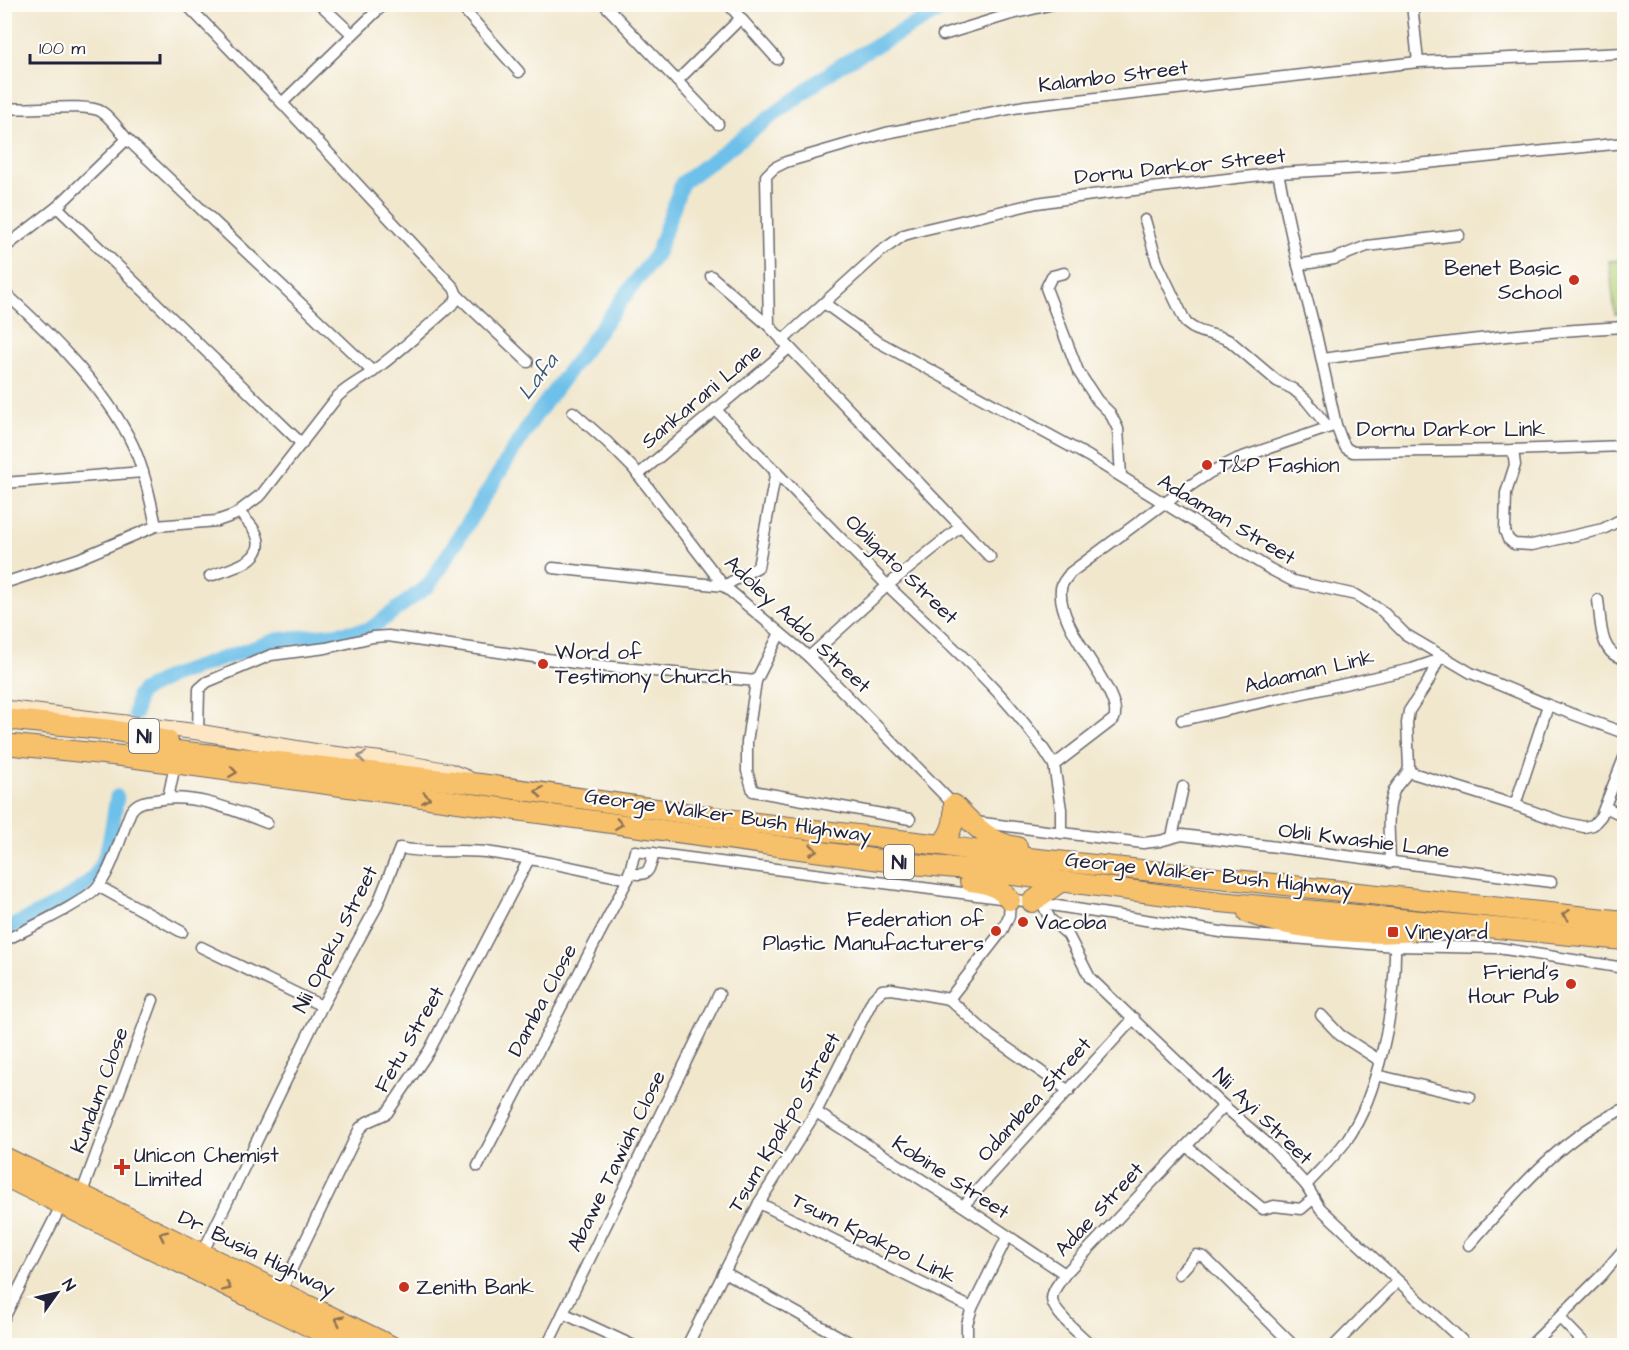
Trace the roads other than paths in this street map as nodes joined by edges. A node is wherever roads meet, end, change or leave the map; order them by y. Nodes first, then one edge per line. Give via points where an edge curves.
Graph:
1 (186, 4) edge
2 (320, 4) edge
3 (384, 4) edge
4 (459, 4) edge
5 (604, 4) edge
6 (728, 4) edge
7 (1053, 4) edge
8 (1412, 4) edge
9 (741, 18) junction
10 (352, 34) junction
11 (943, 35) dead end
12 (1624, 53) edge
13 (777, 59) dead end
14 (1419, 62) junction
15 (519, 72) dead end
16 (677, 81) junction
17 (282, 103) junction
18 (4, 108) edge
19 (718, 124) dead end
20 (128, 139) junction
21 (1624, 142) edge
22 (1278, 173) junction
23 (57, 207) junction
24 (1145, 220) dead end
25 (1459, 235) dead end
26 (4, 249) edge
27 (1298, 265) junction
28 (1064, 273) dead end
29 (711, 276) dead end
30 (4, 292) edge
31 (457, 295) junction
32 (824, 303) junction
33 (769, 327) junction
34 (1624, 327) edge
35 (785, 345) junction
36 (1322, 359) junction
37 (528, 362) dead end
38 (372, 372) junction
39 (715, 409) junction
40 (573, 412) dead end
41 (1332, 426) junction
42 (302, 444) junction
43 (1624, 446) edge
44 (1513, 450) junction
45 (776, 471) junction
46 (143, 472) junction
47 (638, 475) junction
48 (1121, 476) junction
49 (4, 483) edge
50 (1163, 504) junction
51 (239, 512) junction
52 (1624, 518) edge
53 (156, 526) junction
54 (960, 527) junction
55 (990, 556) dead end
56 (553, 568) dead end
57 (210, 576) dead end
58 (4, 583) edge
59 (888, 585) junction
60 (724, 586) junction
61 (1598, 600) dead end
62 (780, 633) junction
63 (809, 657) junction
64 (1624, 658) edge
65 (1441, 659) junction
66 (756, 681) junction
67 (1548, 705) junction
68 (4, 708) edge
69 (4, 719) edge
70 (1182, 720) dead end
71 (4, 732) edge
72 (198, 732) junction
73 (1624, 733) edge
74 (4, 744) edge
75 (4, 758) edge
76 (1624, 758) edge
77 (283, 762) junction
78 (167, 763) junction
79 (1054, 765) junction
80 (1408, 772) junction
81 (480, 784) junction
82 (1183, 787) dead end
83 (168, 798) junction
84 (954, 805) junction
85 (1515, 805) junction
86 (1605, 807) junction
87 (1624, 816) edge
88 (910, 819) dead end
89 (969, 821) junction
90 (267, 823) dead end
91 (1061, 833) junction
92 (1172, 837) junction
93 (941, 845) junction
94 (654, 853) junction
95 (529, 859) junction
96 (902, 863) junction
97 (1390, 863) junction
98 (1154, 872) junction
99 (628, 876) junction
100 (1060, 882) junction
101 (1551, 882) dead end
102 (98, 886) junction
103 (1010, 900) junction
104 (1037, 903) junction
105 (1624, 921) edge
106 (182, 932) dead end
107 (1624, 940) edge
108 (4, 941) edge
109 (1395, 946) junction
110 (201, 947) dead end
111 (1624, 968) edge
112 (719, 994) dead end
113 (949, 999) junction
114 (153, 1000) dead end
115 (322, 1006) junction
116 (1321, 1015) dead end
117 (1134, 1018) junction
118 (1379, 1060) junction
119 (1376, 1075) junction
120 (1069, 1091) junction
121 (1470, 1097) dead end
122 (1224, 1106) junction
123 (1624, 1109) edge
124 (816, 1112) junction
125 (1186, 1146) junction
126 (4, 1157) edge
127 (478, 1166) dead end
128 (9, 1181) edge
129 (1306, 1185) junction
130 (81, 1195) junction
131 (1314, 1198) junction
132 (759, 1203) junction
133 (62, 1204) junction
134 (963, 1206) junction
135 (1007, 1237) junction
136 (1469, 1245) dead end
137 (1624, 1249) edge
138 (202, 1254) junction
139 (724, 1272) junction
140 (1065, 1274) junction
141 (1179, 1274) dead end
142 (1398, 1281) junction
143 (281, 1291) junction
144 (972, 1308) junction
145 (563, 1313) junction
146 (1559, 1317) junction
147 (4, 1318) edge
148 (343, 1344) edge
149 (967, 1344) edge
150 (391, 1346) edge
151 (547, 1346) edge
152 (634, 1346) edge
153 (687, 1346) edge
154 (856, 1346) edge
155 (1092, 1346) edge
156 (1294, 1346) edge
157 (1334, 1346) edge
158 (1468, 1346) edge
159 (1530, 1346) edge
160 (1587, 1346) edge

1 - 17 street
2 - 10 street
3 - 10 street
4 - 15 street
5 - 16 street
6 - 9 street
7 - 11 street
8 - 14 street
9 - 13 street
9 - 16 street
10 - 17 street
12 - 14 street, Kalambo Street
14 - 33 street, Kalambo Street via 1024,106 886,134 786,162 766,176
16 - 19 street
17 - 31 street
18 - 20 street via 96,109
20 - 23 street
20 - 38 street
21 - 22 street, Dornu Darkor Street via 1397,166
22 - 27 street, Dornu Darkor Link
22 - 32 street, Dornu Darkor Street via 1064,198 904,235
23 - 26 street
23 - 42 street
24 - 41 street via 1157,262 1186,323 1194,330 1223,336 1306,400
25 - 27 street via 1367,246 1334,259
27 - 36 street, Dornu Darkor Link
28 - 48 street via 1052,276 1046,288 1078,371 1118,429
29 - 33 street
30 - 46 street via 109,403 137,453
31 - 37 street
31 - 38 street via 455,302
32 - 35 street, Dornu Darkor Street
32 - 48 street, Adaaman Street via 875,340
33 - 35 street
34 - 36 street
35 - 39 street, Sankarani Lane
35 - 54 street
36 - 41 street, Dornu Darkor Link
38 - 42 street via 338,396
39 - 45 street, Obligato Street
39 - 47 street, Sankarani Lane
40 - 47 street, Adoley Addo Street
41 - 44 street, Dornu Darkor Link via 1353,452
41 - 50 street via 1237,459
42 - 51 street via 262,494
43 - 44 street, Dornu Darkor Link
44 - 52 street via 1515,465 1506,493 1505,531 1514,544 1532,545 1603,529
45 - 59 street, Obligato Street
45 - 60 street via 758,567
46 - 49 street
46 - 53 street
47 - 60 street, Adoley Addo Street
48 - 50 street, Adaaman Street
50 - 65 street, Adaaman Street via 1293,581 1368,601
50 - 79 street via 1070,573 1060,586 1062,608 1082,649 1113,697 1117,712 1114,719
51 - 53 street via 217,521
51 - 57 street via 258,538 256,554 250,561
53 - 58 street via 78,559
54 - 55 street
54 - 59 street
56 - 60 street
59 - 63 street
59 - 79 street, Obligato Street via 974,666 1036,736
60 - 62 street, Adoley Addo Street
61 - 64 street via 1604,640 1610,650
62 - 63 street, Adoley Addo Street
62 - 66 street
63 - 84 street, Adoley Addo Street
65 - 67 street, Adaaman Street
65 - 70 street, Adaaman Link via 1412,669
65 - 80 street via 1409,711
66 - 72 street via 373,637 327,648 272,654 207,682 199,689
66 - 88 street via 747,742 747,771 753,791
67 - 73 street, Adaaman Street
67 - 85 street
68 - 72 street, George Walker Bush Highway
69 - 77 highway, N1 via 111,730
71 - 77 highway, George Walker Bush Highway / N1
81 -> 72 street, George Walker Bush Highway via 434,768
74 - 78 highway, George Walker Bush Highway / N1
75 - 78 highway via 121,765
76 - 86 street
77 - 81 highway, George Walker Bush Highway / N1
78 - 83 street
78 -> 96 highway, George Walker Bush Highway / N1
79 - 91 street
80 - 85 street
80 - 97 street via 1393,792
93 -> 81 highway, George Walker Bush Highway / N1
82 - 92 street
83 - 90 street via 210,802
83 - 102 street via 134,806
84 - 89 highway
84 - 93 highway via 954,824
85 - 86 street via 1584,827 1593,825
86 - 87 street
89 - 91 street
89 - 98 highway via 995,841 1011,847 1126,862
91 - 92 street via 1143,843
92 - 97 street, Obli Kwashie Lane via 1182,835
93 - 98 highway, George Walker Bush Highway / N1
94 - 99 street via 646,874
94 - 99 street, Damba Close via 635,850
94 - 103 street
95 - 99 street, Nii Opeku Street
95 - 115 street, Nii Opeku Street via 464,850 424,852 400,848 376,908
95 - 143 street, Fetu Street via 429,1051 391,1109 360,1128
96 - 100 highway, George Walker Bush Highway / N1
96 - 103 highway via 926,874 989,884
97 - 101 street, Obli Kwashie Lane
105 -> 98 highway, George Walker Bush Highway / N1
99 - 127 street, Damba Close
100 - 104 highway
100 - 107 highway, George Walker Bush Highway / N1 via 1221,902
102 - 106 street
102 - 108 street
103 - 104 street
103 - 113 street via 1009,916 1002,931
104 - 109 street via 1227,933
104 - 117 street, Nii Ayi Street via 1068,935 1090,978
109 - 111 street via 1498,948
109 - 118 street via 1396,976
110 - 115 street
112 - 145 street, Abawe Tawiah Close
113 - 120 street via 990,1036
113 - 124 street, Tsum Kpakpo Street via 892,988 882,990 873,999
114 - 130 street, Kundum Close
115 - 138 street, Nii Opeku Street
116 - 118 street via 1340,1035
117 - 120 street, Odambea Street
117 - 122 street, Nii Ayi Street
118 - 119 street
119 - 121 street
119 - 129 street via 1364,1111 1346,1141
120 - 134 street, Odambea Street
122 - 125 street, Adae Street
122 - 129 street, Nii Ayi Street via 1270,1146
123 - 136 street via 1593,1125 1532,1173
124 - 132 street, Tsum Kpakpo Street
124 - 134 street, Kobine Street
125 - 131 street via 1263,1209 1301,1209
125 - 140 street, Adae Street
126 - 130 highway, Dr. Busia Highway
128 - 133 highway, Dr. Busia Highway
129 - 131 street, Nii Ayi Street
138 -> 130 highway, Dr. Busia Highway
131 - 142 street, Nii Ayi Street
132 - 139 street, Tsum Kpakpo Street
132 - 144 street, Tsum Kpakpo Link
133 - 147 street
133 -> 148 highway, Dr. Busia Highway
134 - 135 street, Kobine Street
135 - 140 street, Kobine Street
135 - 144 street
137 - 146 street
138 - 143 highway, Dr. Busia Highway
139 - 153 street, Tsum Kpakpo Street
139 - 154 street
140 - 155 street, Adae Street via 1053,1292 1052,1301 1055,1309
141 - 156 street via 1196,1255 1204,1257
142 - 157 street
142 - 158 street, Nii Ayi Street
150 -> 143 highway, Dr. Busia Highway
144 - 149 street
145 - 151 street, Abawe Tawiah Close
145 - 152 street
146 - 159 street
146 - 160 street

